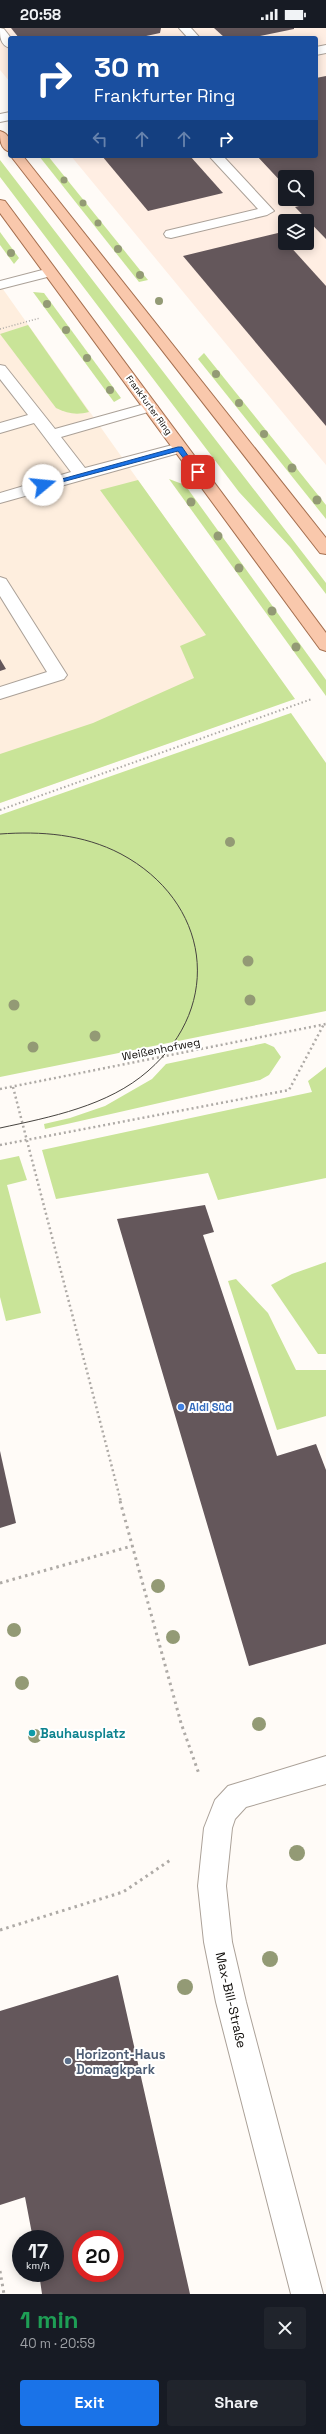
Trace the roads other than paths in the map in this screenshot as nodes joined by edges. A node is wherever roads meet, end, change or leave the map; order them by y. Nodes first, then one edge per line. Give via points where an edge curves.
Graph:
1 (185, 28) edge
2 (0, 32) edge
3 (192, 36) edge
4 (8, 42) edge
5 (0, 135) edge
6 (8, 145) edge
7 (18, 158) edge
8 (218, 158) edge
9 (0, 204) edge
10 (171, 234) dead end
11 (50, 272) junction
12 (0, 284) edge
13 (0, 369) edge
14 (150, 407) junction
15 (38, 417) junction
16 (0, 428) edge
17 (52, 435) junction
18 (180, 448) junction
19 (81, 474) junction
20 (0, 498) edge
21 (326, 549) edge
22 (0, 583) edge
23 (326, 645) edge
24 (0, 693) edge
25 (326, 1770) edge
26 (307, 2294) edge

1 - 3 street
2 - 4 street
5 - 6 main road
7 - 21 main road
8 - 10 street via 267,212
9 - 11 main road, Frankfurter Ring
11 - 12 street
11 - 14 main road, Frankfurter Ring
13 - 15 street
14 - 17 street
14 - 18 main road, Frankfurter Ring
15 - 16 street
15 - 17 street
17 - 19 street
18 - 19 street
18 - 23 main road, Frankfurter Ring
19 - 20 street
22 - 24 street via 58,675
25 - 26 street, Max-Bill-Straße via 238,1796 225,1810 218,1828 212,1886 218,1942 231,2002

